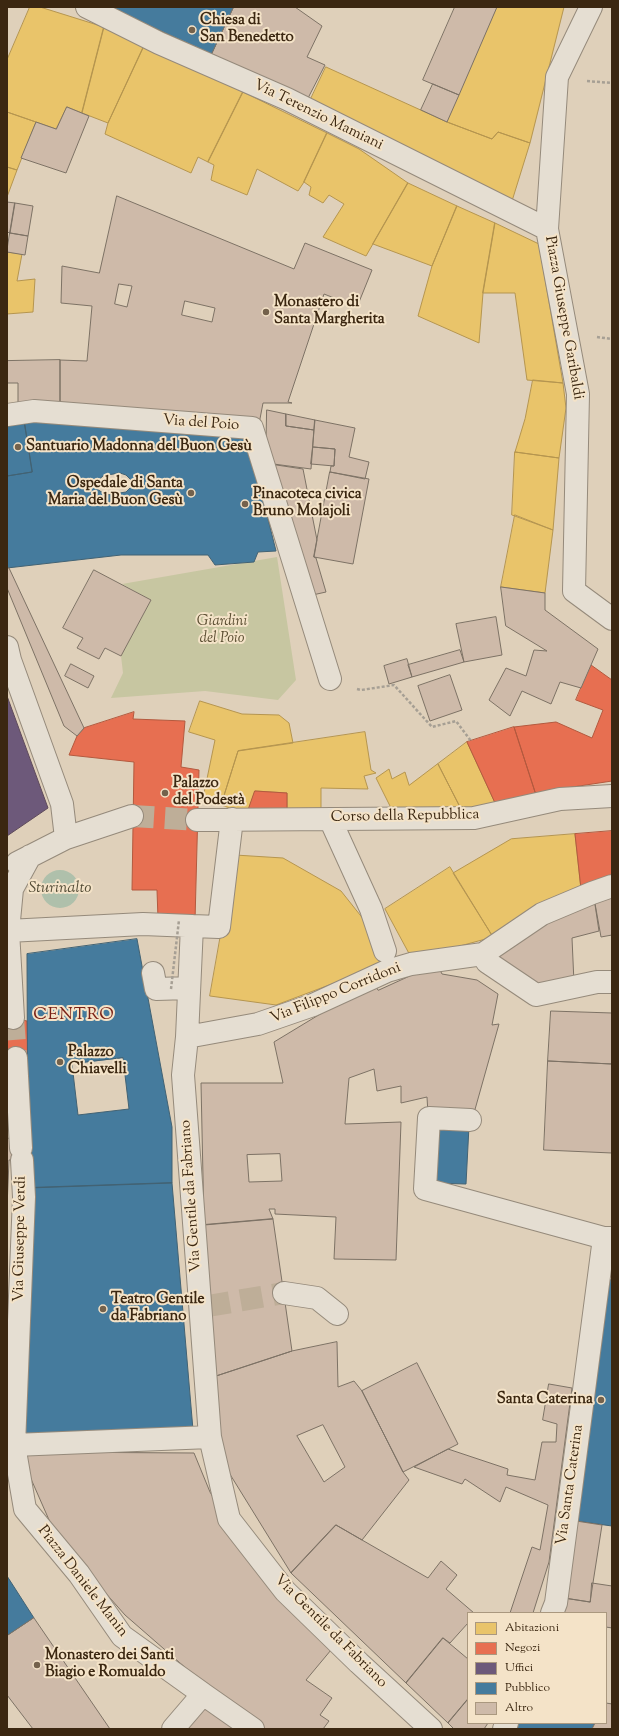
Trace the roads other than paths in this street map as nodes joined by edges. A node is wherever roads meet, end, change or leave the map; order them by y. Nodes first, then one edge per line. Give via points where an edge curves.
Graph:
1 (87, 7) edge
2 (591, 7) edge
3 (547, 229) junction
4 (7, 415) edge
5 (612, 619) edge
6 (7, 647) edge
7 (330, 679) road end
8 (612, 796) edge
9 (132, 816) tunnel mouth
10 (232, 819) junction
11 (330, 819) junction
12 (197, 820) tunnel mouth
13 (66, 838) junction
14 (30, 856) junction
15 (7, 868) edge
16 (612, 886) edge
17 (186, 923) junction
18 (8, 931) junction
19 (384, 951) dead end
20 (483, 954) junction
21 (153, 973) dead end
22 (612, 982) edge
23 (180, 989) junction
24 (13, 1018) tunnel mouth
25 (187, 1037) junction
26 (16, 1058) tunnel mouth
27 (13, 1110) edge
28 (470, 1120) dead end
29 (608, 1238) edge
30 (284, 1293) tunnel mouth
31 (337, 1314) dead end
32 (210, 1437) junction
33 (10, 1444) edge
34 (16, 1511) edge
35 (552, 1612) edge
36 (203, 1694) junction
37 (173, 1729) edge
38 (253, 1729) edge
39 (431, 1729) edge

1 - 3 street, Via Terenzio Mamiani via 159,43 287,99
2 - 3 street, Piazza Giuseppe Garibaldi via 557,77
3 - 5 street, Piazza Giuseppe Garibaldi via 578,394 574,591
4 - 7 street, Via del Poio via 34,411 252,428
6 - 13 street via 62,804
8 - 11 street, Corso della Repubblica via 560,799 488,811 474,818
9 - 13 street
10 - 11 street, Corso della Repubblica
10 - 12 street, Corso della Repubblica
10 - 17 street via 219,926
11 - 19 street via 371,908
13 - 14 street
14 - 15 street
14 - 18 street via 12,889
16 - 20 street, Via Filippo Corridoni via 542,914
17 - 18 street via 144,930
17 - 23 street, Via Gentile da Fabriano
18 - 24 street
20 - 22 street via 486,962 536,995 597,982
20 - 25 street, Via Filippo Corridoni via 411,964 387,971 313,1005 258,1024
21 - 23 street via 156,989
23 - 25 street, Via Gentile da Fabriano
25 - 32 street, Via Gentile da Fabriano via 183,1075 204,1307
26 - 27 street, Via Giuseppe Verdi
27 - 33 street, Via Giuseppe Verdi via 21,1154 24,1197
28 - 29 street, Via Santa Caterina via 429,1118 425,1189
29 - 35 street, Via Santa Caterina via 557,1596
30 - 31 street via 317,1298
32 - 33 street
32 - 39 street, Via Gentile da Fabriano via 229,1518 285,1591
33 - 34 street, Via Giuseppe Verdi
34 - 36 street, Piazza Daniele Manin via 79,1574 122,1636
36 - 37 street
36 - 38 street, Piazza Daniele Manin

